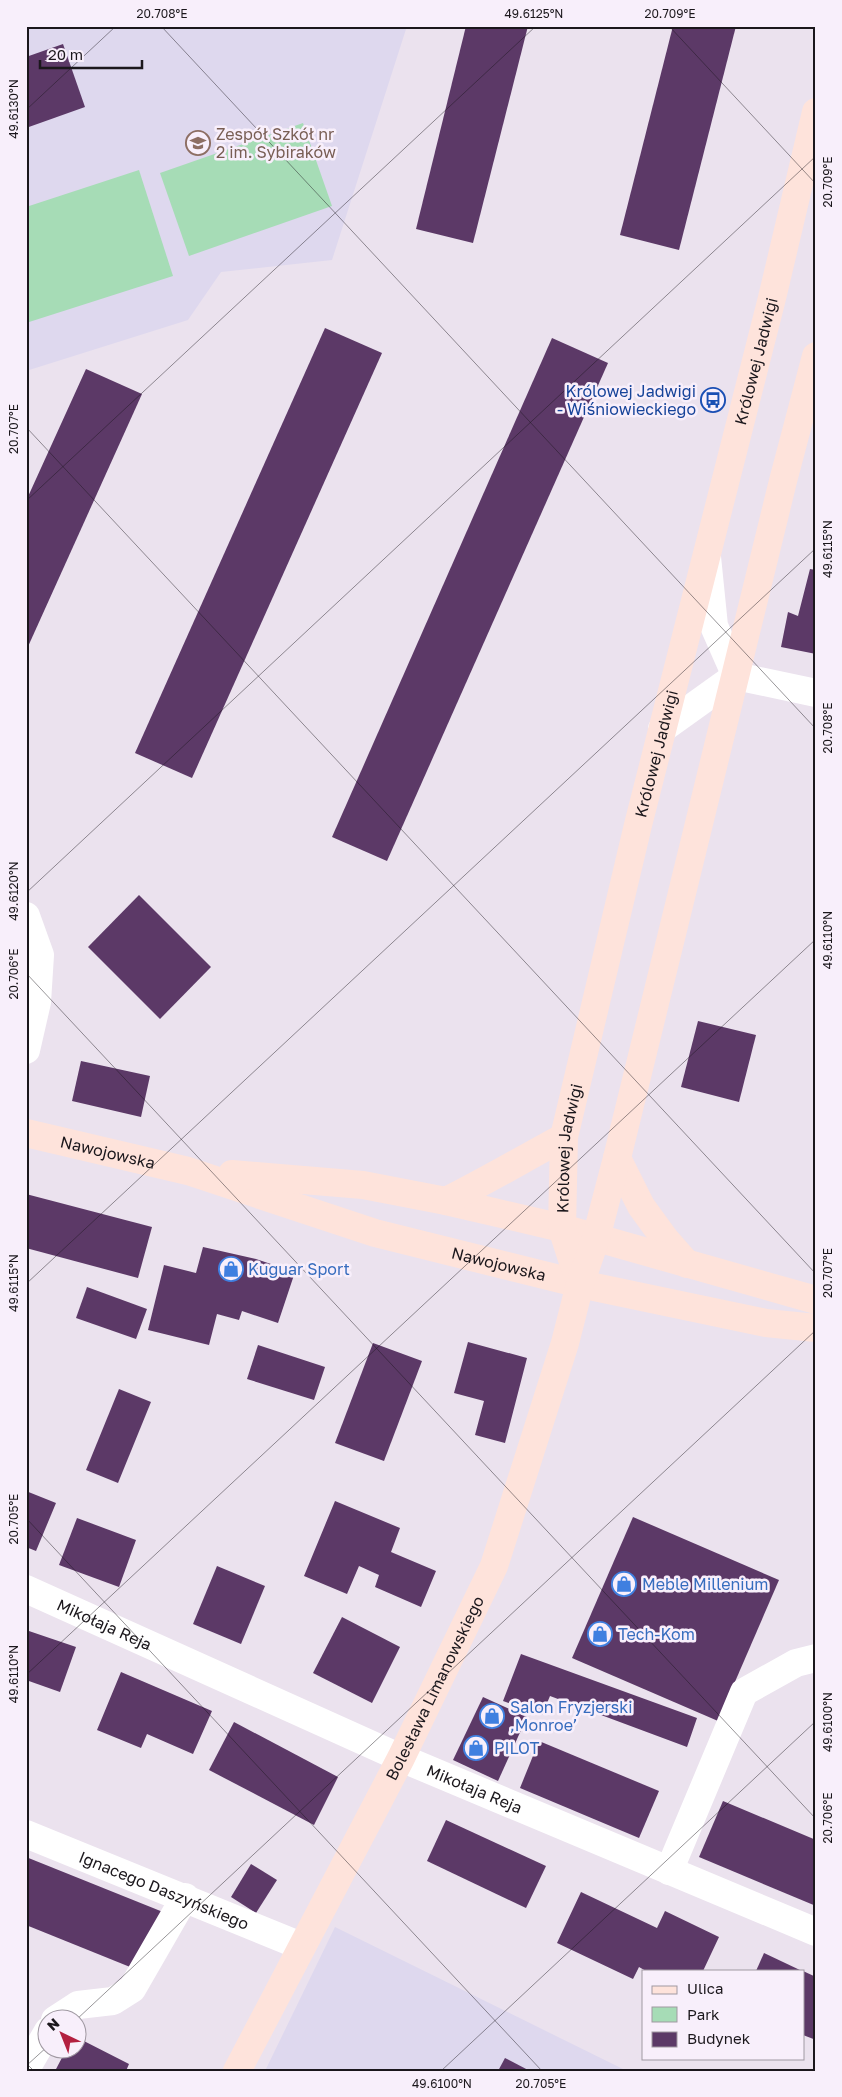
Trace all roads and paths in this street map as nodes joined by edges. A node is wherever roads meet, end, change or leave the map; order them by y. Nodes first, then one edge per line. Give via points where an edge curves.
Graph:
1 (815, 117) edge
2 (816, 356) edge
3 (706, 556) junction
4 (736, 676) junction
5 (816, 693) edge
6 (662, 730) junction
7 (26, 916) edge
8 (26, 1050) edge
9 (26, 1133) edge
10 (564, 1137) junction
11 (617, 1158) junction
12 (188, 1171) junction
13 (446, 1201) junction
14 (562, 1228) junction
15 (596, 1238) junction
16 (687, 1264) junction
17 (580, 1284) junction
18 (816, 1300) edge
19 (816, 1328) edge
20 (26, 1589) edge
21 (816, 1658) edge
22 (401, 1758) junction
23 (26, 1834) edge
24 (669, 1871) junction
25 (185, 1897) junction
26 (816, 1932) edge
27 (301, 1946) junction
28 (70, 2010) edge
29 (38, 2048) edge
30 (26, 2069) edge
31 (238, 2071) edge

1 - 3 main road, Królowej Jadwigi
2 - 4 main road
3 - 4 street via 714,626
3 - 6 main road, Królowej Jadwigi
4 - 5 street
4 - 6 street
4 - 11 main road
6 - 10 main road, Królowej Jadwigi
7 - 8 street via 40,955 37,1002
9 - 12 main road, Nawojowska
10 - 13 main road
10 - 14 main road, Królowej Jadwigi
11 - 15 main road
11 - 16 main road via 641,1206
12 - 13 main road, Nawojowska via 363,1185
12 - 17 main road, Nawojowska via 375,1233
13 - 14 main road, Nawojowska
14 - 15 main road, Nawojowska
14 - 17 main road, Królowej Jadwigi
15 - 16 main road, Nawojowska
15 - 17 main road
16 - 18 main road, Nawojowska
17 - 19 main road, Nawojowska via 766,1323
17 - 22 main road, Bolesława Limanowskiego via 565,1343 494,1566
20 - 22 street, Mikołaja Reja
21 - 24 street via 796,1664 744,1692
22 - 24 street, Mikołaja Reja
22 - 27 main road, Bolesława Limanowskiego
23 - 25 street, Ignacego Daszyńskiego
24 - 26 street, Mikołaja Reja
25 - 27 street, Ignacego Daszyńskiego
25 - 28 street via 132,1989 113,2001 78,2005
27 - 31 main road, Bolesława Limanowskiego
29 - 30 street

